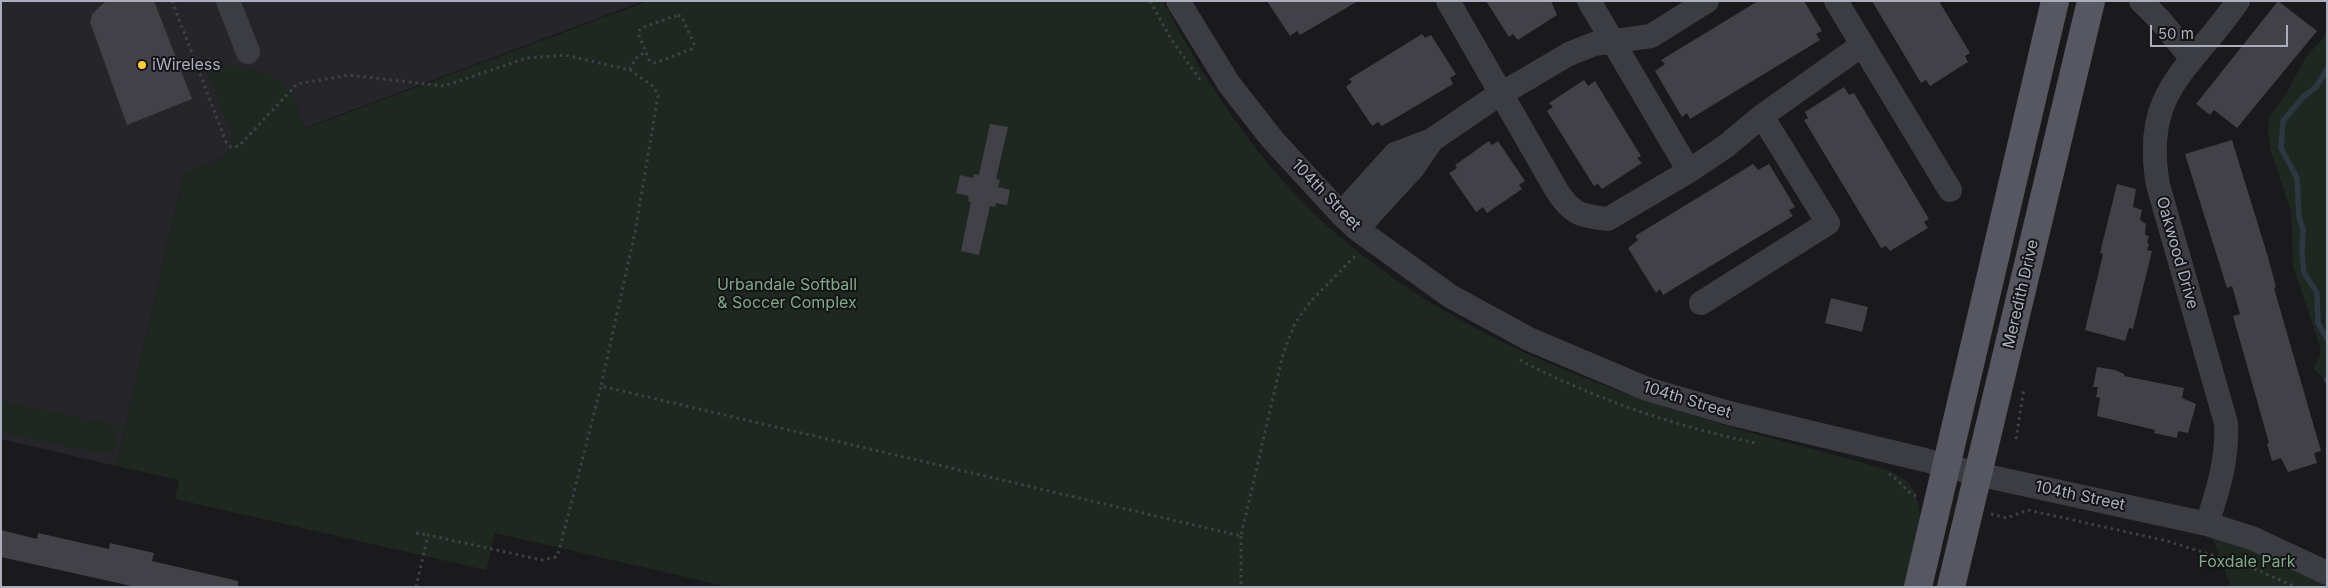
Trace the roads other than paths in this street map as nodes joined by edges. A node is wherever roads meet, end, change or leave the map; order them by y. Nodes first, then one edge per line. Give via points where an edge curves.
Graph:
1 (228, 1) edge
2 (1178, 1) edge
3 (1448, 1) edge
4 (1589, 1) edge
5 (1707, 1) edge
6 (1836, 1) edge
7 (2056, 1) edge
8 (2091, 1) edge
9 (2141, 1) edge
10 (2238, 1) edge
11 (1614, 42) junction
12 (1862, 45) junction
13 (248, 52) dead end
14 (2192, 59) junction
15 (1502, 94) junction
16 (1762, 116) junction
17 (1689, 171) junction
18 (1950, 190) dead end
19 (1349, 222) junction
20 (1701, 303) dead end
21 (1946, 466) junction
22 (1977, 474) junction
23 (2207, 524) junction
24 (2327, 573) edge
25 (1918, 587) edge
26 (1951, 587) edge

1 - 13 street
2 - 19 street, 104th Street via 1229,84 1272,139
3 - 15 street
4 - 11 street
5 - 11 street via 1651,36
6 - 12 street
7 - 21 main road, Meredith Drive
8 - 22 main road, Meredith Drive
9 - 14 street
10 - 14 street, Oakwood Drive
11 - 15 street via 1594,44 1569,54
11 - 17 street
12 - 16 street
12 - 18 street
14 - 23 street, Oakwood Drive via 2168,91 2159,113 2154,161 2158,185 2226,423 2224,469
15 - 17 street via 1568,208 1583,215 1608,219
15 - 19 street via 1432,140 1413,168
16 - 17 street
16 - 20 street via 1828,223
19 - 21 street, 104th Street via 1450,296 1537,343 1611,376 1729,413
21 - 22 street, 104th Street
21 - 25 main road, Meredith Drive
22 - 23 street, 104th Street
22 - 26 main road, Meredith Drive
23 - 24 street, 104th Street via 2252,538

